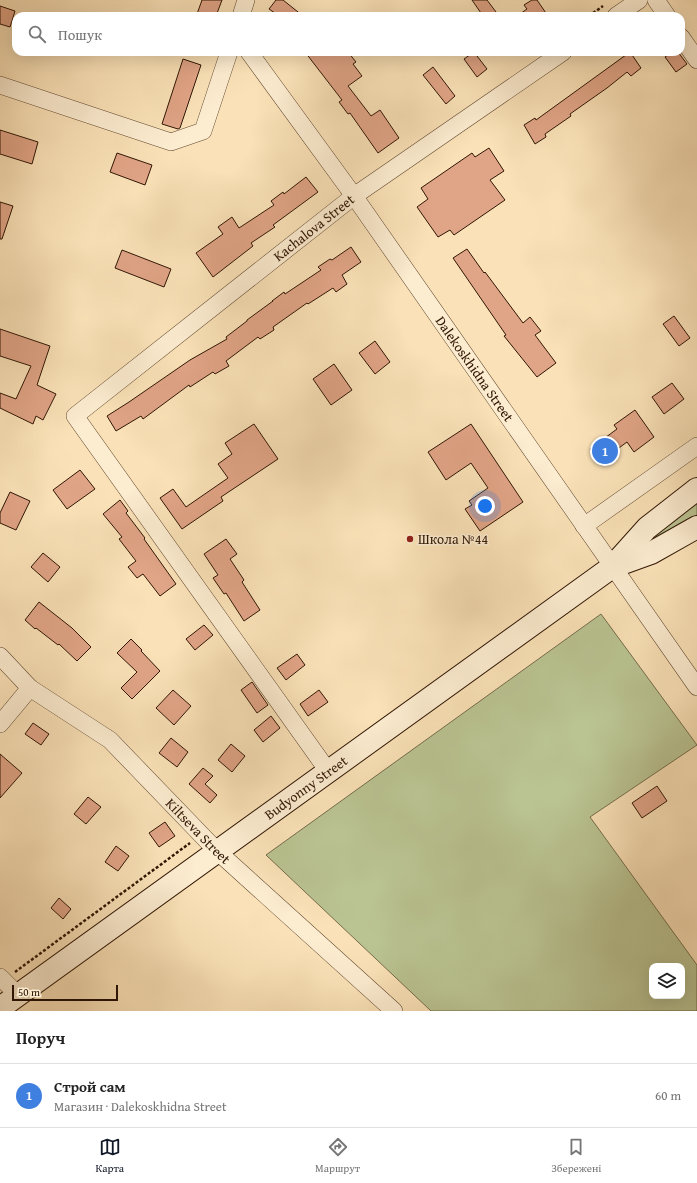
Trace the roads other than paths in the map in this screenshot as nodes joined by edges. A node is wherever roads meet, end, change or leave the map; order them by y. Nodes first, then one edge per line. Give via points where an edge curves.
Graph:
1 (246, 0) edge
2 (639, 0) edge
3 (656, 0) edge
4 (611, 10) edge
5 (242, 12) edge
6 (664, 12) edge
7 (685, 42) edge
8 (228, 56) edge
9 (252, 56) edge
10 (557, 56) edge
11 (697, 60) edge
12 (0, 85) edge
13 (354, 196) junction
14 (697, 446) edge
15 (697, 489) edge
16 (584, 526) junction
17 (697, 527) edge
18 (612, 567) junction
19 (0, 656) edge
20 (30, 688) junction
21 (697, 688) edge
22 (0, 724) edge
23 (328, 772) junction
24 (217, 851) junction
25 (7, 984) edge
26 (0, 1008) edge
27 (394, 1011) edge

1 - 5 street
2 - 4 street
3 - 6 street
7 - 11 street
8 - 12 street via 203,131 171,142
9 - 13 street, Dalekoskhidna Street
10 - 13 street, Kachalova Street
13 - 16 street, Dalekoskhidna Street
13 - 23 street, Kachalova Street via 75,416
14 - 16 street
15 - 18 main road, Budyonny Street via 647,528
16 - 18 street, Dalekoskhidna Street
17 - 18 main road, Budyonny Street via 651,553
18 - 21 street, Dalekoskhidna Street
18 - 23 main road, Budyonny Street
19 - 20 street, Kiltseva Street
20 - 22 street
20 - 24 street, Kiltseva Street via 110,740
23 - 24 main road, Budyonny Street
24 - 25 main road, Budyonny Street
24 - 27 street, Kiltseva Street
25 - 26 main road, Budyonny Street

